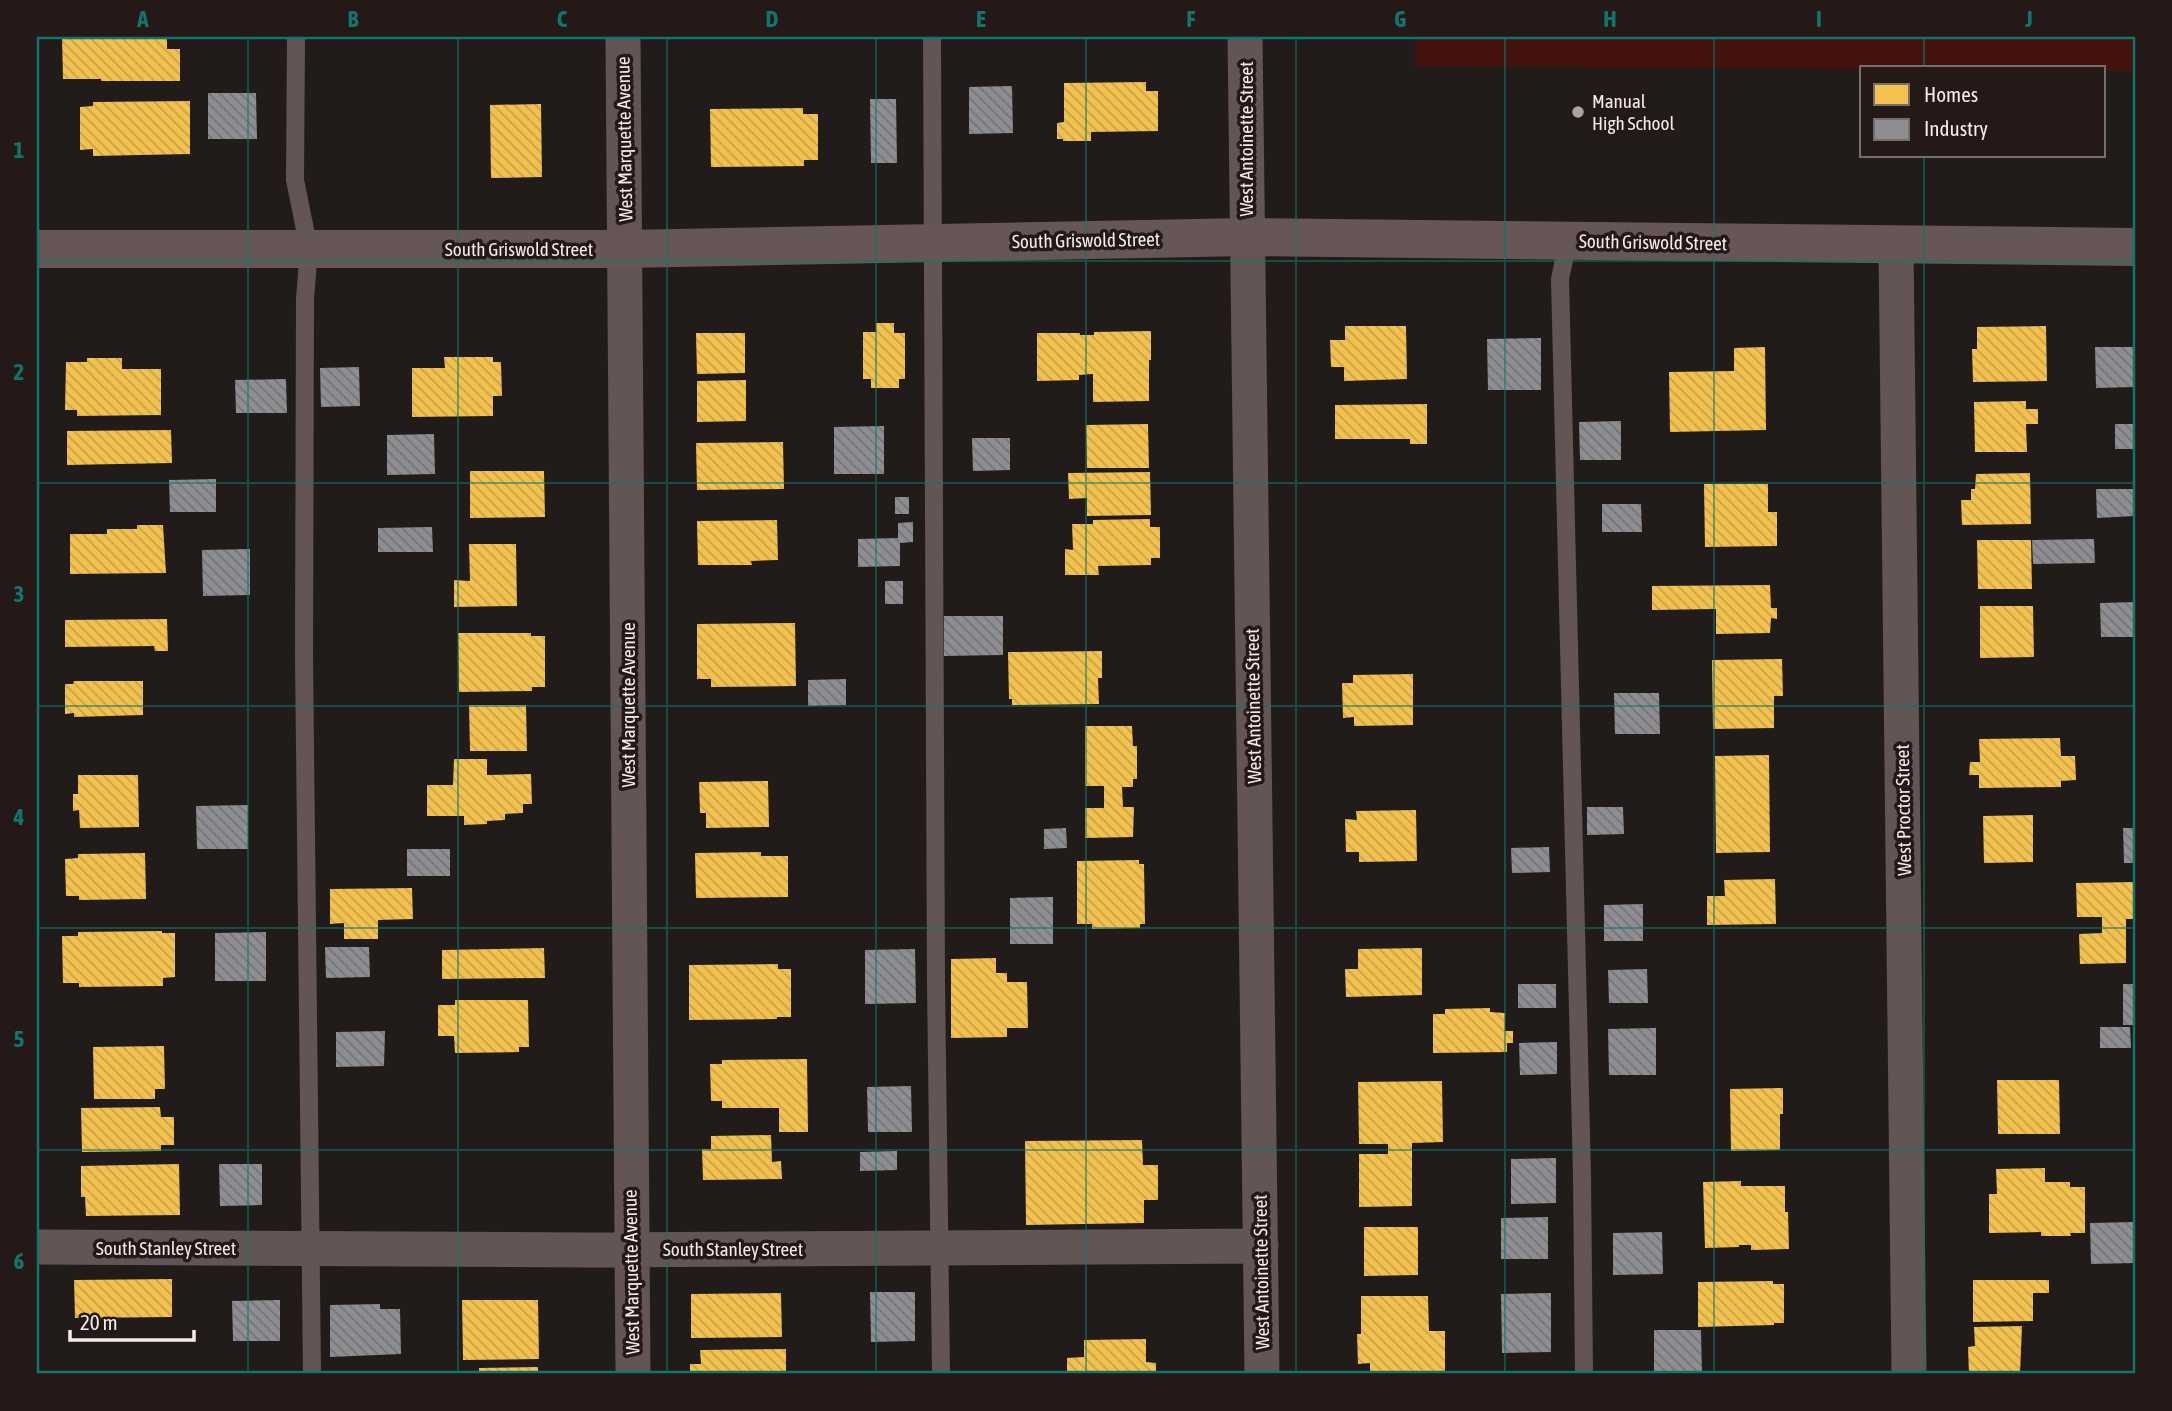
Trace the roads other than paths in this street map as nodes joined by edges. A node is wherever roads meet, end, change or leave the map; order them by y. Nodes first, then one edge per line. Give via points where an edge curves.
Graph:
1 (296, 37) edge
2 (623, 37) edge
3 (932, 37) edge
4 (1245, 37) edge
5 (1246, 237) junction
6 (1569, 241) junction
7 (934, 243) junction
8 (1896, 245) junction
9 (2135, 247) edge
10 (37, 249) edge
11 (309, 249) junction
12 (626, 249) junction
13 (1261, 1245) junction
14 (37, 1247) edge
15 (310, 1248) junction
16 (941, 1248) junction
17 (630, 1250) junction
18 (312, 1374) edge
19 (633, 1374) edge
20 (941, 1374) edge
21 (1262, 1374) edge
22 (1584, 1374) edge
23 (1909, 1374) edge

1 - 11 lane via 295,180
2 - 12 street, West Marquette Avenue
3 - 7 lane
4 - 5 street, West Antoinette Street
5 - 6 street, South Griswold Street
5 - 7 street, South Griswold Street
5 - 13 street, West Antoinette Street
6 - 8 street, South Griswold Street
6 - 22 lane via 1560,279
7 - 12 street, South Griswold Street
7 - 16 lane
8 - 9 street, South Griswold Street
8 - 23 street, West Proctor Street
10 - 11 street, South Griswold Street
11 - 12 street, South Griswold Street
11 - 15 lane via 304,657
12 - 17 street, West Marquette Avenue
13 - 16 street, South Stanley Street
13 - 21 street, West Antoinette Street
14 - 15 street, South Stanley Street
15 - 17 street, South Stanley Street
15 - 18 lane
16 - 17 street, South Stanley Street
16 - 20 lane
17 - 19 street, West Marquette Avenue

